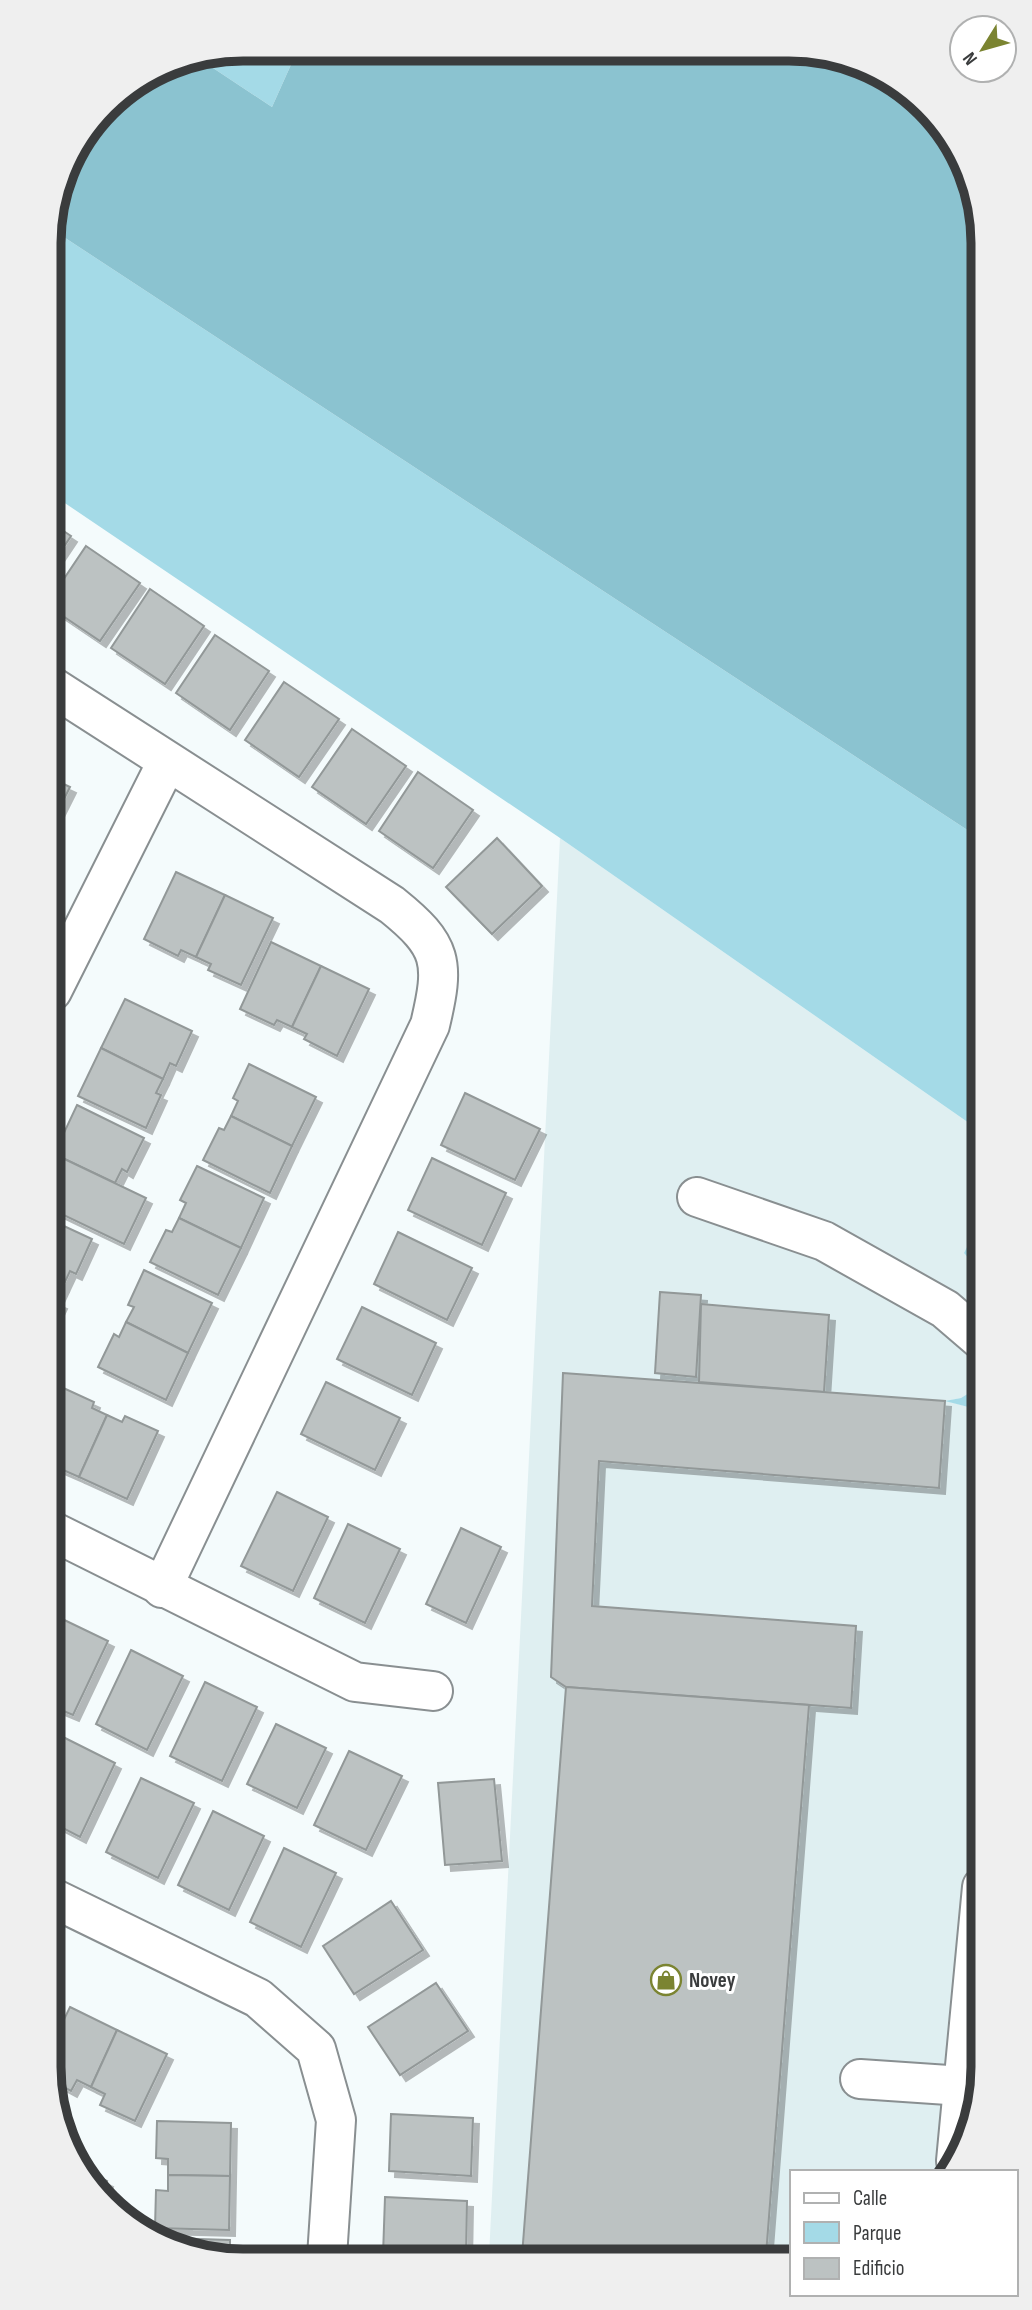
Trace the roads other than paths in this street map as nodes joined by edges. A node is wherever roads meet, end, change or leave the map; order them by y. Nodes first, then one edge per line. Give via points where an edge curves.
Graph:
1 (62, 693) edge
2 (167, 762) junction
3 (62, 972) edge
4 (697, 1197) dead end
5 (970, 1331) edge
6 (61, 1536) edge
7 (162, 1588) junction
8 (433, 1691) dead end
9 (61, 1902) edge
10 (970, 2012) edge
11 (860, 2079) dead end
12 (963, 2086) junction
13 (959, 2131) edge
14 (328, 2249) edge

1 - 2 street
2 - 3 street
2 - 7 street via 392,905 419,927 437,956 439,988 429,1025
4 - 5 street via 824,1241 944,1309
6 - 7 street
7 - 8 street via 355,1682
9 - 14 street via 258,1998 316,2049 336,2120
10 - 12 street
11 - 12 street
12 - 13 street

